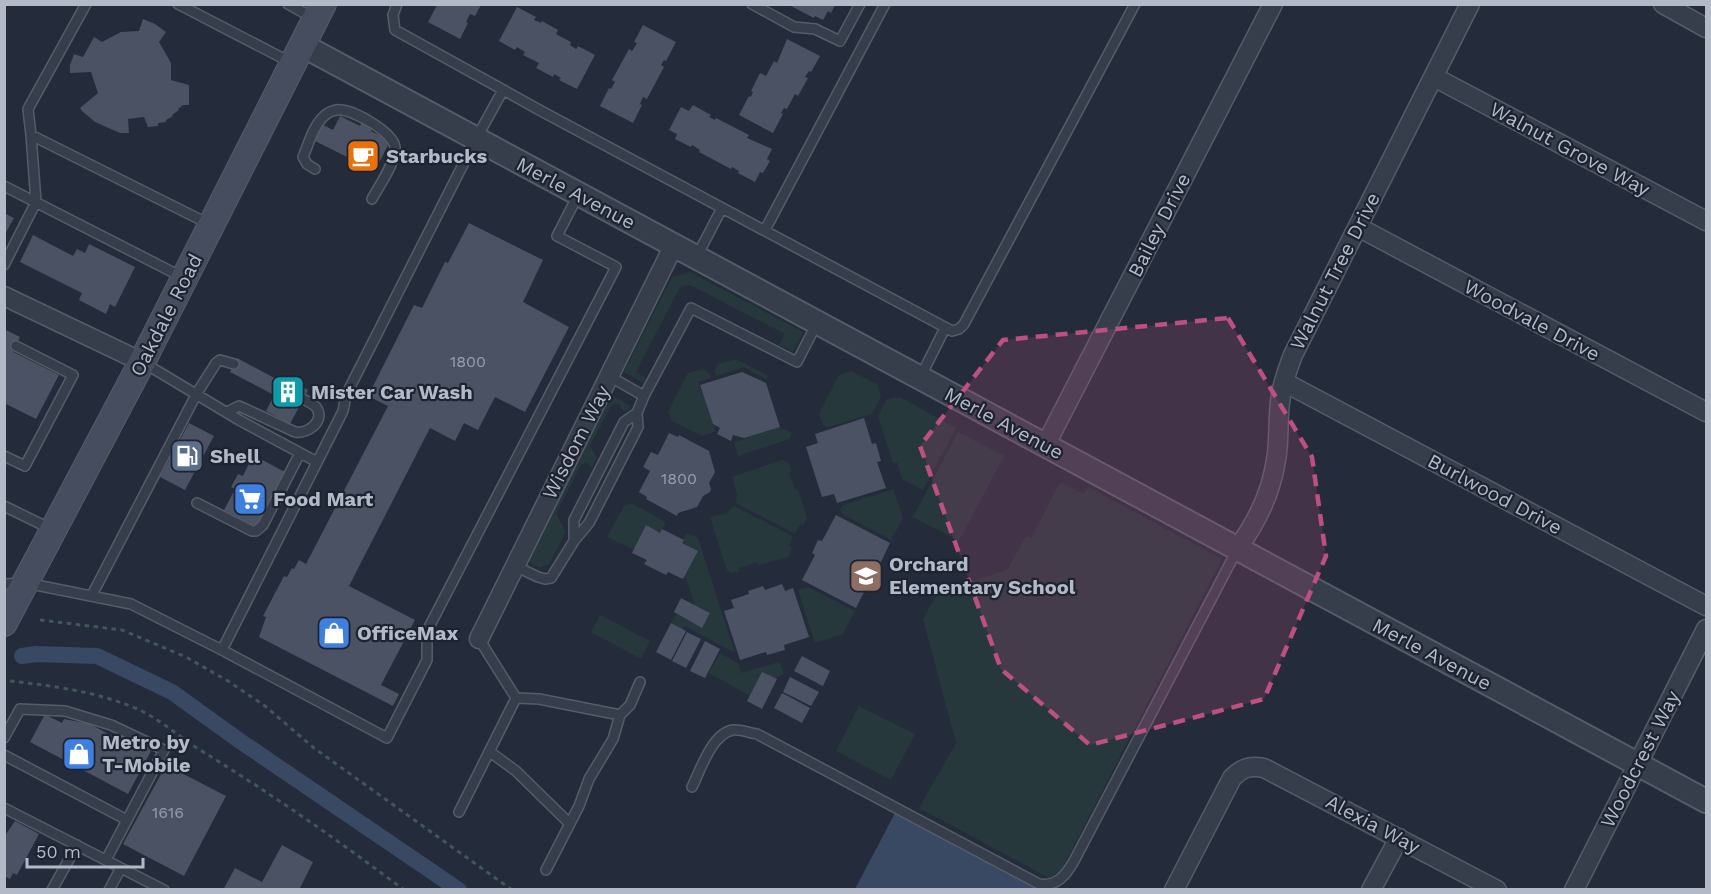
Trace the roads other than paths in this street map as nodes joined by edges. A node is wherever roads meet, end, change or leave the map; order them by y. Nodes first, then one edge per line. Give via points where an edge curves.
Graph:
1 (86, 4) edge
2 (178, 4) edge
3 (288, 4) edge
4 (397, 4) edge
5 (752, 4) edge
6 (860, 4) edge
7 (885, 4) edge
8 (1135, 4) edge
9 (1273, 4) edge
10 (1470, 4) edge
11 (1663, 4) edge
12 (319, 12) edge
13 (1707, 28) edge
14 (297, 54) junction
15 (1434, 77) junction
16 (503, 90) junction
17 (31, 135) junction
18 (476, 139) junction
19 (315, 169) dead end
20 (4, 186) edge
21 (579, 194) junction
22 (372, 199) dead end
23 (36, 202) junction
24 (722, 208) junction
25 (1707, 221) edge
26 (211, 225) junction
27 (1358, 227) junction
28 (765, 230) junction
29 (674, 245) junction
30 (697, 258) junction
31 (4, 265) edge
32 (184, 278) junction
33 (4, 296) edge
34 (818, 323) junction
35 (945, 328) junction
36 (16, 346) dead end
37 (142, 362) junction
38 (234, 364) dead end
39 (609, 376) junction
40 (920, 378) junction
41 (1284, 382) junction
42 (197, 393) junction
43 (645, 396) junction
44 (303, 399) dead end
45 (226, 412) junction
46 (1707, 412) edge
47 (637, 414) junction
48 (1045, 446) junction
49 (300, 453) junction
50 (4, 456) edge
51 (317, 462) junction
52 (197, 503) dead end
53 (4, 506) edge
54 (54, 530) junction
55 (574, 541) junction
56 (1237, 549) junction
57 (515, 566) junction
58 (15, 583) edge
59 (92, 595) junction
60 (1707, 606) edge
61 (4, 623) edge
62 (1707, 629) edge
63 (479, 639) joint
64 (222, 650) junction
65 (640, 682) dead end
66 (516, 698) junction
67 (620, 715) junction
68 (4, 738) edge
69 (490, 752) junction
70 (4, 755) edge
71 (1637, 765) junction
72 (692, 788) dead end
73 (1707, 801) edge
74 (4, 808) edge
75 (459, 812) dead end
76 (127, 820) junction
77 (570, 824) junction
78 (1399, 838) junction
79 (77, 845) junction
80 (106, 860) junction
81 (121, 868) junction
82 (546, 870) dead end
83 (1055, 886) edge
84 (52, 890) edge
85 (109, 890) edge
86 (164, 890) edge
87 (1174, 890) edge
88 (1371, 890) edge
89 (1497, 890) edge
90 (1574, 890) edge

1 - 17 lane via 28,110
2 - 14 lane
3 - 12 lane
4 - 16 lane via 393,15 395,30
5 - 6 lane via 794,27 816,29 840,41
7 - 28 lane
8 - 35 lane via 964,324 952,331
9 - 48 street, Bailey Drive
10 - 15 street, Walnut Tree Drive
11 - 13 street
12 - 14 main road, Oakdale Road
14 - 18 street, Merle Avenue
14 - 26 main road, Oakdale Road
15 - 25 street, Walnut Grove Way
15 - 27 street, Walnut Tree Drive
16 - 18 lane
16 - 24 lane
17 - 23 lane
17 - 26 lane
18 - 21 street, Merle Avenue
18 - 51 lane via 346,395 343,411
19 - 22 lane via 303,157 316,126 331,112 348,111 384,130 395,146
20 - 23 lane
21 - 29 street, Merle Avenue
21 - 64 lane via 557,236 616,267 427,631 427,660 387,738
23 - 31 lane
23 - 32 lane
24 - 28 lane
24 - 30 lane
26 - 32 main road, Oakdale Road
27 - 41 street, Walnut Tree Drive via 1293,355
27 - 46 street, Woodvale Drive
28 - 35 lane
29 - 30 street, Merle Avenue
29 - 39 street, Wisdom Way
30 - 34 street, Merle Avenue
32 - 37 main road, Oakdale Road
33 - 37 street
34 - 40 street, Merle Avenue
34 - 43 lane via 797,362 691,308
35 - 40 lane
36 - 50 lane via 73,375 26,466
37 - 42 lane
37 - 54 main road, Oakdale Road
38 - 42 lane via 220,360
39 - 43 lane
39 - 57 street, Wisdom Way
40 - 48 street, Merle Avenue
41 - 56 street, Walnut Tree Drive via 1271,486 1257,519
41 - 60 street, Burlwood Drive
42 - 45 lane
42 - 59 lane
43 - 47 lane
44 - 45 lane via 315,406 318,418 303,433 239,406
45 - 49 lane
47 - 55 lane via 638,427 589,523
47 - 55 lane via 624,422 574,520
48 - 56 street, Merle Avenue
49 - 51 lane
49 - 52 lane via 263,525 256,531
51 - 64 lane
53 - 54 lane
54 - 58 main road, Oakdale Road
55 - 57 lane via 551,578 538,577
56 - 71 street, Merle Avenue
56 - 83 lane via 1074,861
57 - 63 street, Wisdom Way
58 - 59 lane
58 - 61 main road, Oakdale Road
59 - 64 lane via 131,604
62 - 71 street, Woodcrest Way
63 - 66 lane
65 - 67 lane via 630,705
66 - 67 lane
66 - 69 lane
67 - 77 lane via 613,739 589,779
68 - 76 lane via 20,709 65,711 111,725 164,750
69 - 75 lane
69 - 77 lane via 516,771
70 - 76 lane
71 - 73 street, Merle Avenue
71 - 90 street, Woodcrest Way
72 - 83 lane via 715,741 723,734 733,730 757,734 1039,884
74 - 79 lane
76 - 80 lane
77 - 82 lane
78 - 87 street, Alexia Way via 1264,768 1246,768 1232,778
78 - 88 street
78 - 89 street, Alexia Way
79 - 80 lane
79 - 84 lane
80 - 81 lane
81 - 85 lane
81 - 86 lane

